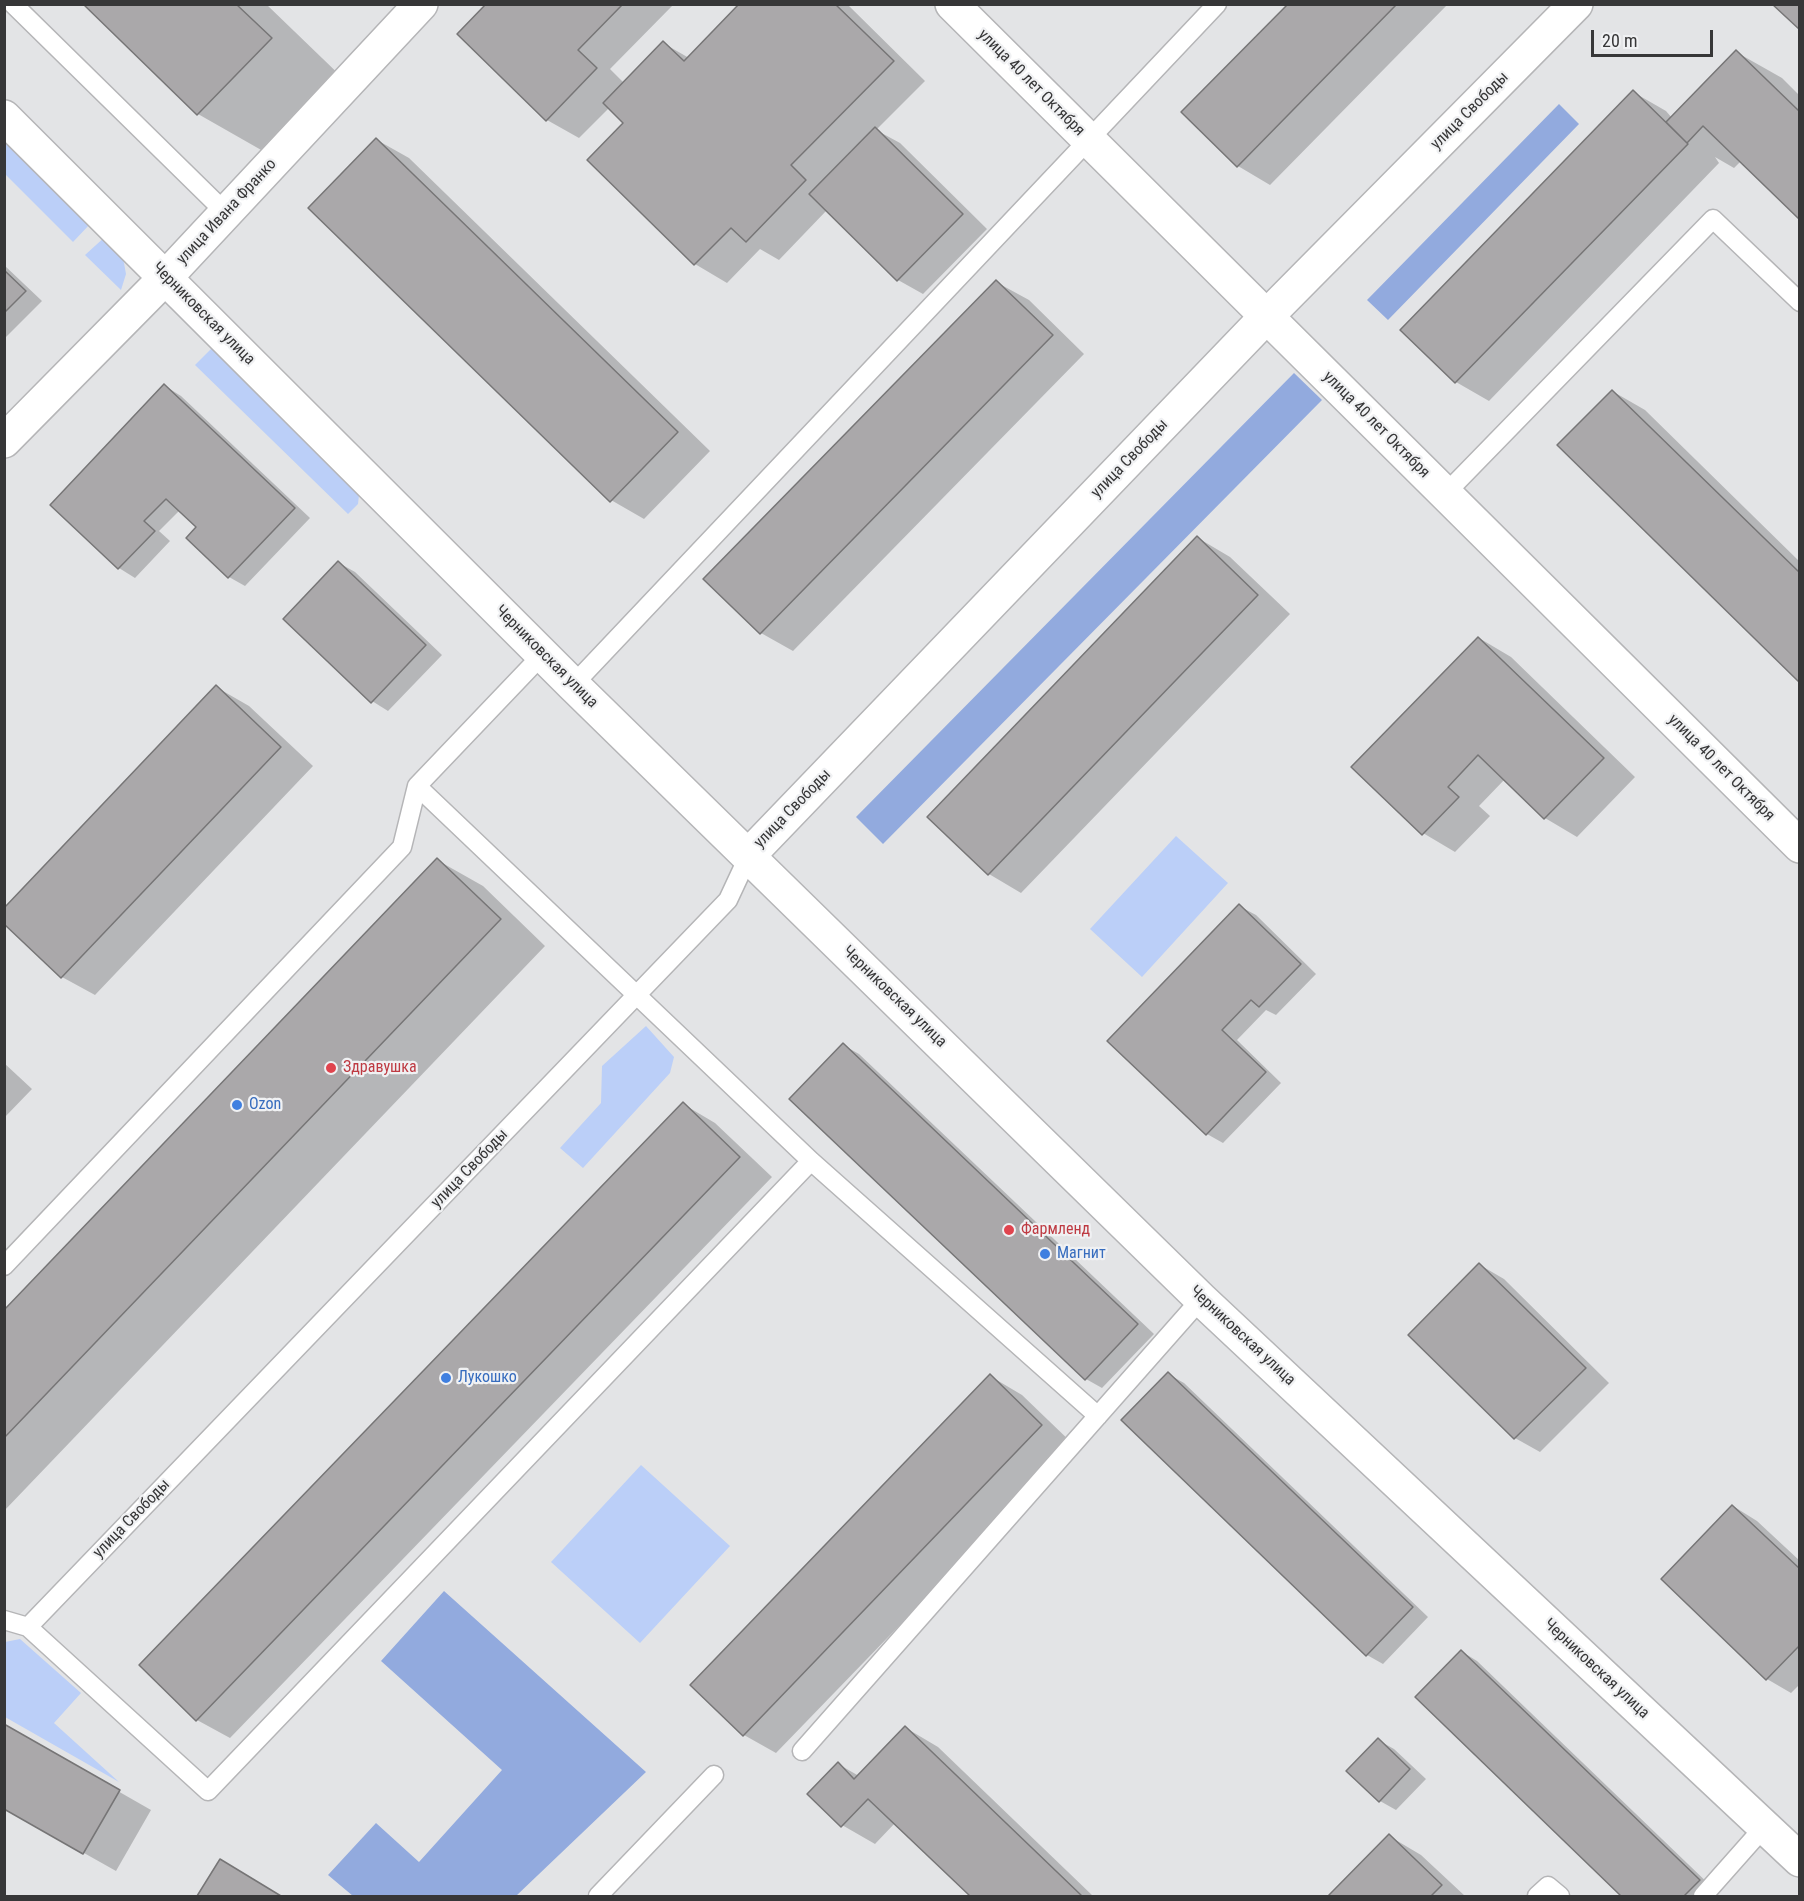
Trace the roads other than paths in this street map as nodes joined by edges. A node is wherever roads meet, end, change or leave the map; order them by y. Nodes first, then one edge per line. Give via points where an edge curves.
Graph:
1 (13, 4) edge
2 (421, 4) edge
3 (952, 4) edge
4 (1217, 4) edge
5 (1576, 4) edge
6 (4, 117) edge
7 (1089, 140) junction
8 (226, 213) junction
9 (166, 277) junction
10 (1800, 302) edge
11 (1266, 317) junction
12 (4, 441) edge
13 (1445, 494) junction
14 (543, 654) junction
15 (573, 685) junction
16 (417, 786) junction
17 (1800, 846) edge
18 (749, 855) junction
19 (637, 995) junction
20 (811, 1161) junction
21 (4, 1266) edge
22 (1201, 1299) junction
23 (1098, 1416) junction
24 (4, 1620) edge
25 (28, 1627) junction
26 (802, 1751) dead end
27 (714, 1774) dead end
28 (1765, 1826) junction
29 (1800, 1860) edge
30 (598, 1896) edge
31 (1537, 1896) edge
32 (1560, 1896) edge
33 (1703, 1896) edge

1 - 8 lane
2 - 8 street, улица Ивана Франко
3 - 7 street, улица 40 лет Октября
4 - 7 lane
5 - 11 street, улица Свободы
6 - 9 street, Черниковская улица
7 - 11 street, улица 40 лет Октября
7 - 15 lane
8 - 9 street, улица Ивана Франко
9 - 12 street, улица Ивана Франко
9 - 14 street, Черниковская улица
10 - 13 lane via 1713,219
11 - 13 street, улица 40 лет Октября
11 - 18 street, улица Свободы
13 - 17 street, улица 40 лет Октября
14 - 15 street, Черниковская улица
14 - 16 lane
15 - 18 street, Черниковская улица
16 - 19 lane
16 - 21 lane via 402,848
18 - 19 lane, улица Свободы via 728,900
18 - 22 street, Черниковская улица
19 - 20 lane
19 - 25 lane, улица Свободы
20 - 23 lane
20 - 25 lane via 208,1791
22 - 23 lane
22 - 28 street, Черниковская улица
23 - 26 lane
24 - 25 lane
27 - 30 lane
28 - 29 street, Черниковская улица
28 - 33 lane
31 - 32 lane via 1548,1886

